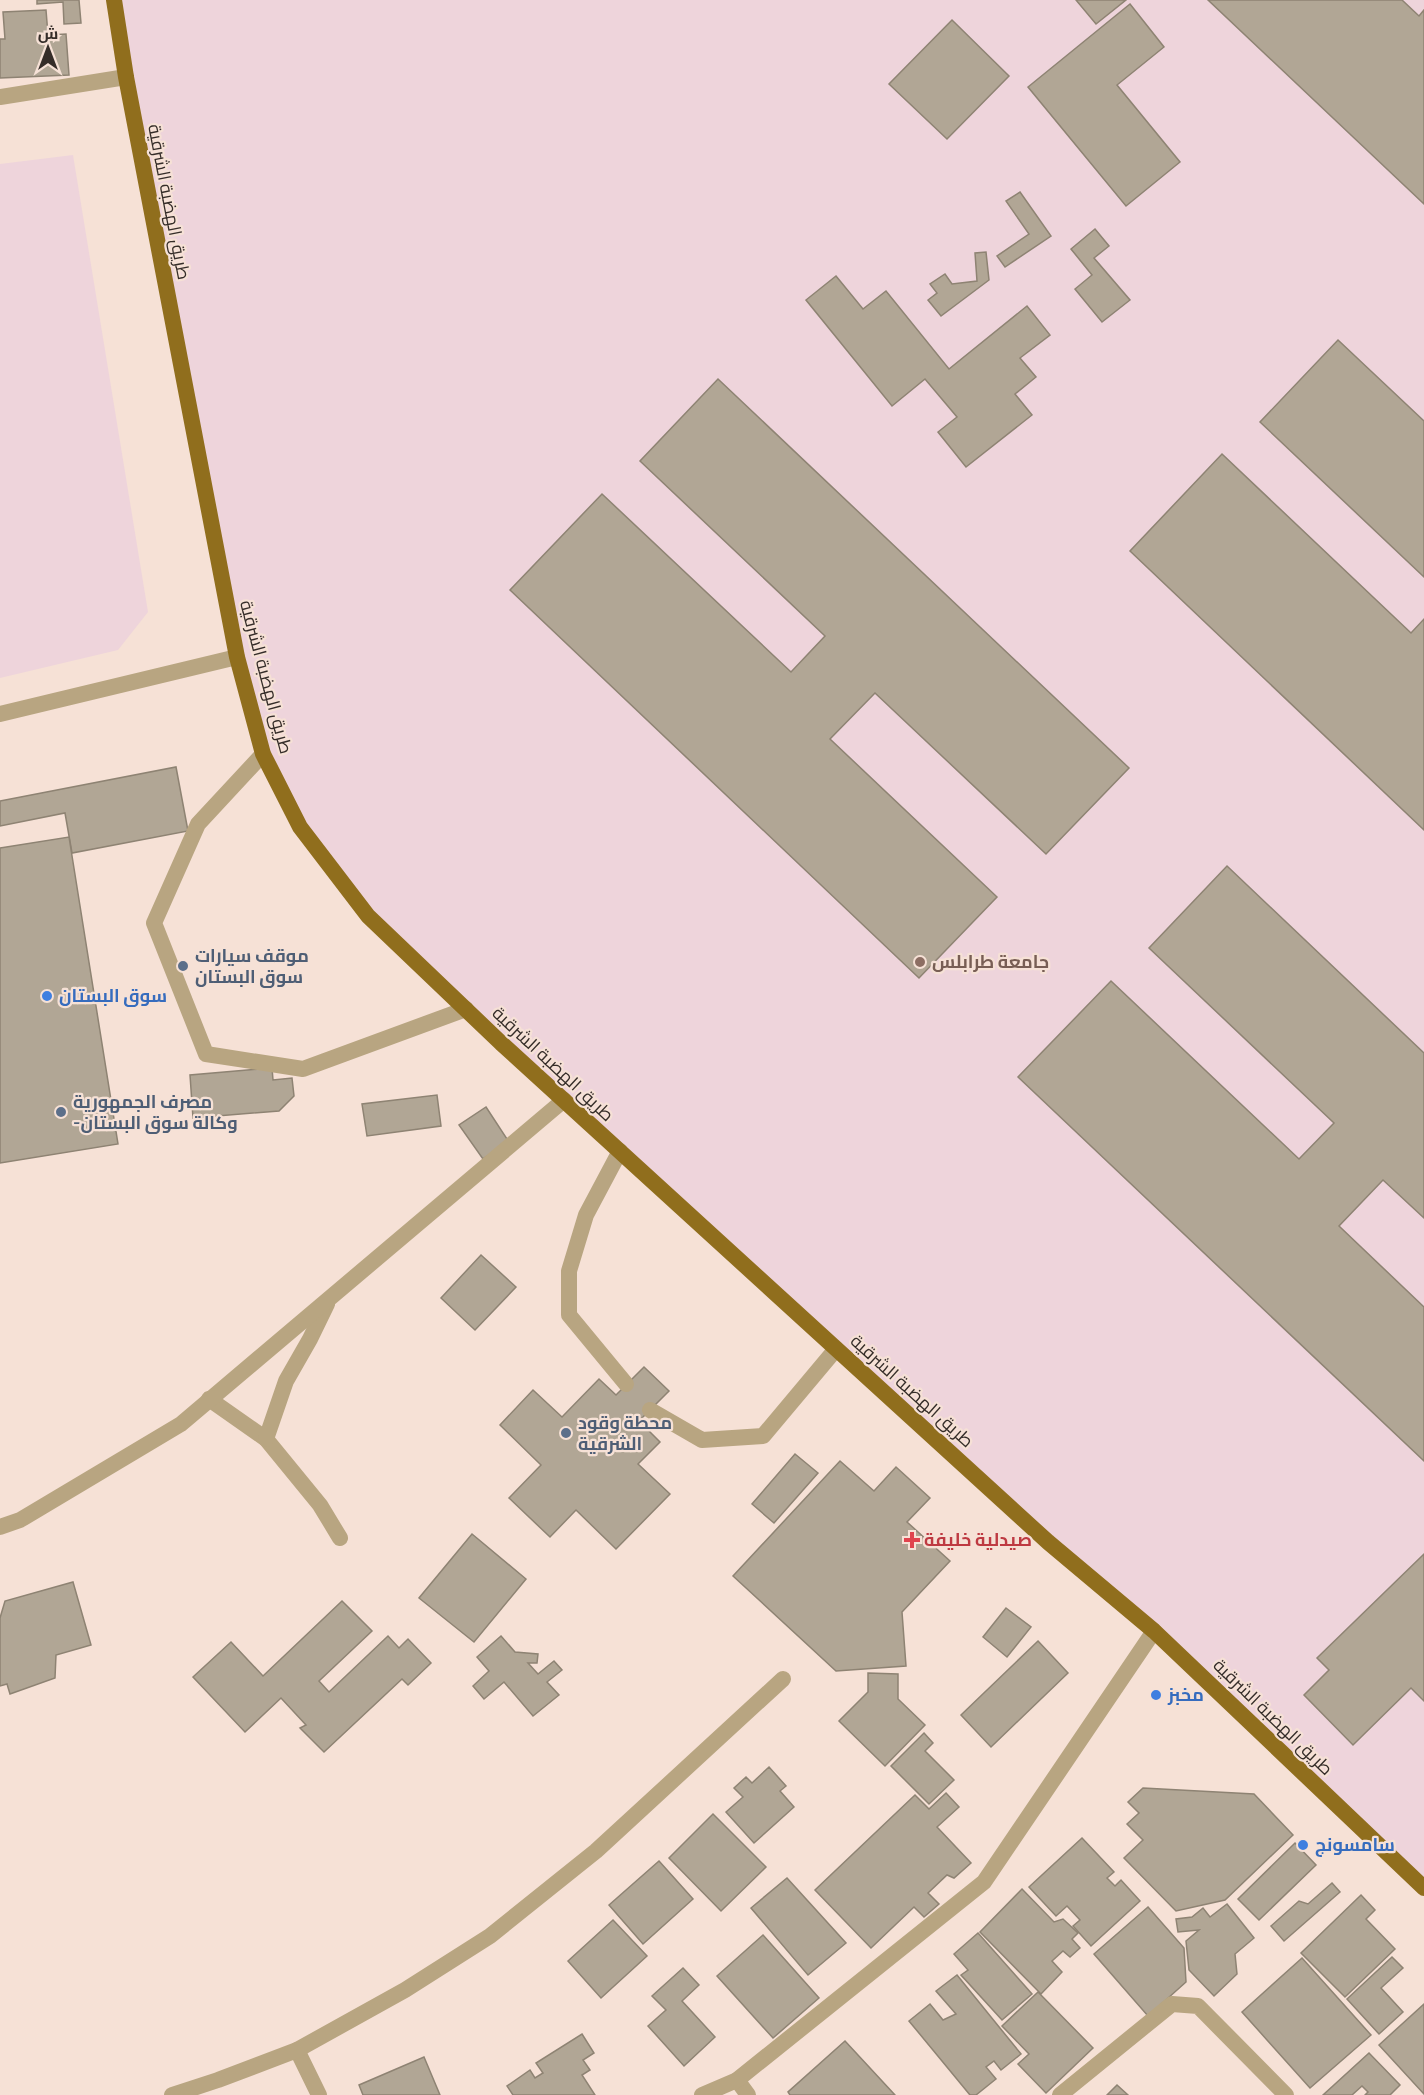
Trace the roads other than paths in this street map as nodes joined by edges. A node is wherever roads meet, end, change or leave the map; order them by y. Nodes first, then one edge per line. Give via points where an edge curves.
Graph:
1 (114, 0) edge
2 (126, 77) junction
3 (0, 97) edge
4 (237, 657) junction
5 (0, 714) edge
6 (263, 754) junction
7 (466, 1009) junction
8 (564, 1100) junction
9 (620, 1151) junction
10 (331, 1297) junction
11 (836, 1349) junction
12 (626, 1384) dead end
13 (209, 1399) junction
14 (651, 1410) dead end
15 (267, 1439) junction
16 (0, 1527) edge
17 (340, 1538) dead end
18 (1154, 1631) junction
19 (783, 1679) dead end
20 (1424, 1888) edge
21 (297, 2050) junction
22 (737, 2080) junction
23 (172, 2095) edge
24 (320, 2095) edge
25 (702, 2095) edge
26 (748, 2095) edge
27 (1060, 2095) edge
28 (1286, 2095) edge

1 - 2 main road, طريق الهضبة الشرقية
2 - 3 street
2 - 4 main road, طريق الهضبة الشرقية
4 - 5 street
4 - 6 main road, طريق الهضبة الشرقية
6 - 7 main road, طريق الهضبة الشرقية via 300,826 368,916
6 - 7 street via 198,824 154,923 206,1054 303,1069
7 - 8 main road, طريق الهضبة الشرقية
8 - 9 main road, طريق الهضبة الشرقية
8 - 10 street
9 - 11 main road, طريق الهضبة الشرقية
9 - 12 street via 586,1215 568,1271 568,1315
10 - 13 street
10 - 15 street via 286,1381
11 - 14 street via 763,1436 702,1440
11 - 18 main road, طريق الهضبة الشرقية via 1048,1542
13 - 15 street
13 - 16 street via 181,1424 20,1520
15 - 17 street via 320,1505
18 - 20 main road, طريق الهضبة الشرقية
18 - 22 street via 984,1882
19 - 21 street via 596,1851 490,1936 405,1990
21 - 23 street
21 - 24 street
22 - 25 street
22 - 26 street
27 - 28 street via 1172,2004 1198,2006

